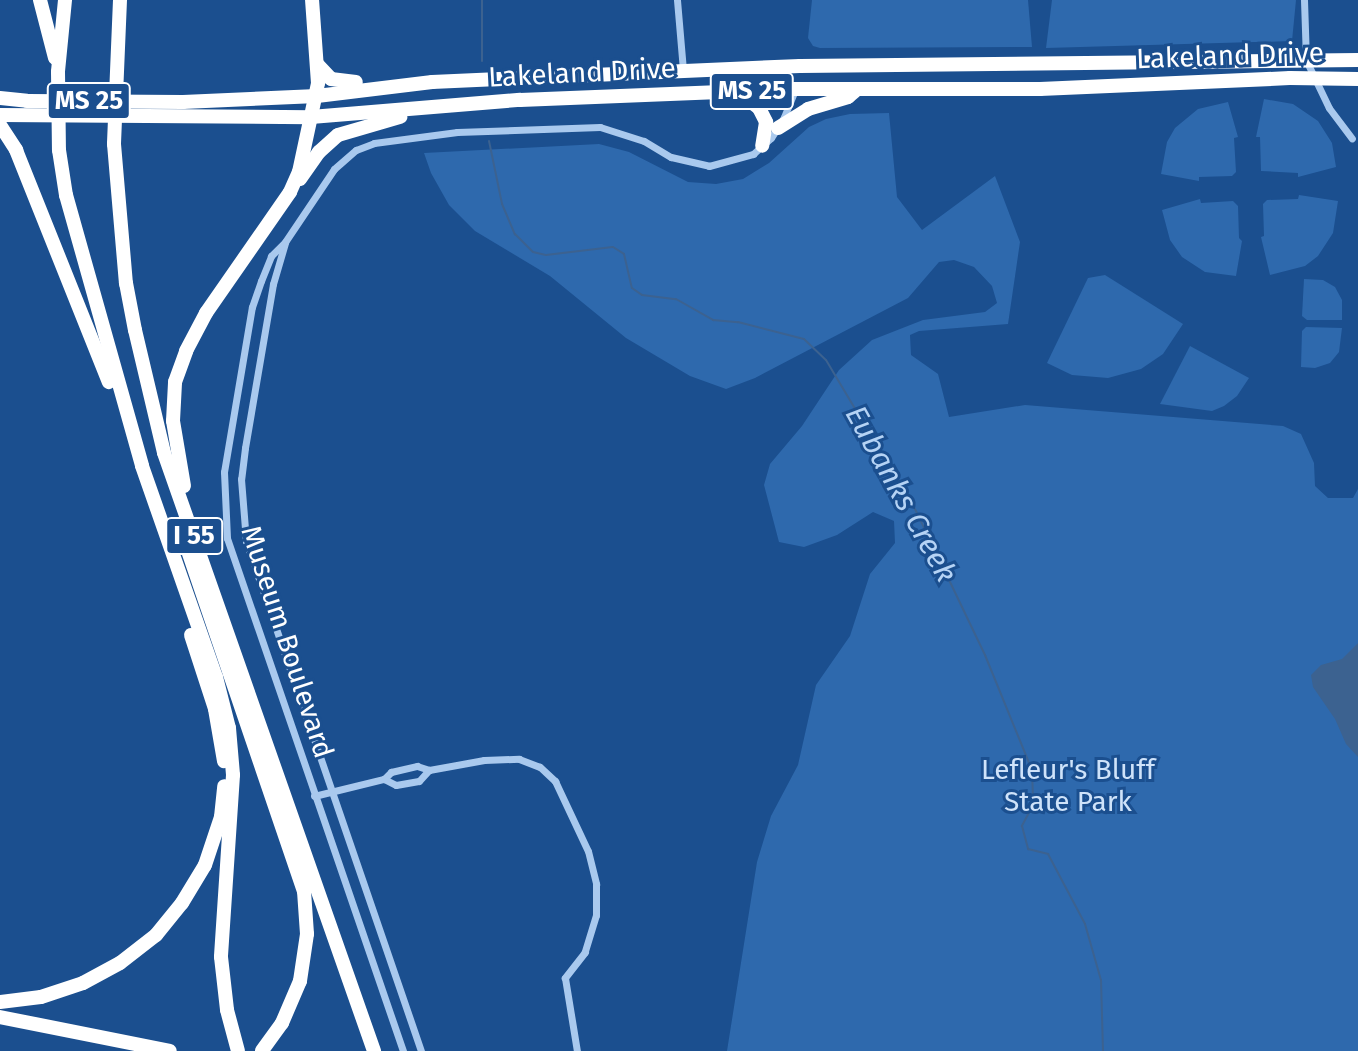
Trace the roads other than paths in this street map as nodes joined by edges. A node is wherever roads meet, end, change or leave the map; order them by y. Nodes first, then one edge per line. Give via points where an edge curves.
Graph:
1 (40, 0) edge
2 (65, 0) edge
3 (120, 0) edge
4 (312, 0) edge
5 (677, 0) edge
6 (1304, 0) edge
7 (1306, 60) junction
8 (1358, 60) edge
9 (1158, 61) junction
10 (318, 65) junction
11 (1038, 65) junction
12 (800, 66) junction
13 (683, 70) junction
14 (58, 72) junction
15 (1317, 78) junction
16 (1358, 79) edge
17 (432, 82) junction
18 (1158, 83) junction
19 (795, 89) junction
20 (1040, 89) junction
21 (857, 90) junction
22 (688, 93) junction
23 (317, 96) junction
24 (4, 99) edge
25 (446, 106) junction
26 (28, 108) junction
27 (0, 115) edge
28 (311, 117) junction
29 (0, 125) edge
30 (778, 128) junction
31 (1352, 138) dead end
32 (762, 146) junction
33 (290, 192) junction
34 (285, 242) junction
35 (135, 330) junction
36 (230, 431) junction
37 (247, 433) junction
38 (142, 466) junction
39 (193, 534) junction
40 (180, 575) junction
41 (261, 588) junction
42 (244, 594) junction
43 (429, 770) junction
44 (384, 779) junction
45 (331, 791) junction
46 (314, 796) junction
47 (0, 1002) edge
48 (0, 1017) edge
49 (168, 1050) edge
50 (238, 1051) edge
51 (262, 1051) edge
52 (374, 1051) edge
53 (403, 1051) edge
54 (421, 1051) edge
55 (577, 1051) edge

1 - 14 highway
2 - 14 highway, I 55
3 - 35 highway, I 55 via 114,144
4 - 10 highway
5 - 13 street
6 - 7 street
7 - 8 highway, Lakeland Drive / MS 25
7 - 9 highway, Lakeland Drive / MS 25
7 - 15 street
9 - 11 highway, Lakeland Drive / MS 25
9 - 18 highway
10 - 17 highway via 339,83
10 - 23 highway
11 - 12 highway, Lakeland Drive / MS 25
11 - 20 highway
12 - 13 highway, Lakeland Drive / MS 25
12 - 19 highway
13 - 17 highway, Lakeland Drive / MS 25
13 - 22 highway
14 - 38 highway, I 55 via 59,150 66,195
15 - 16 highway, Lakeland Drive / MS 25
15 - 18 highway, Lakeland Drive / MS 25
15 - 31 street via 1329,108
17 - 23 highway, Lakeland Drive / MS 25
18 - 20 highway, Lakeland Drive / MS 25
19 - 21 highway, Lakeland Drive / MS 25
19 - 22 highway, Lakeland Drive / MS 25
19 - 30 street, Museum Boulevard
20 - 21 highway, Lakeland Drive / MS 25
21 - 30 highway
22 - 25 highway, Lakeland Drive / MS 25
22 - 32 highway via 702,102 739,100 759,108 766,122
23 - 26 highway, Lakeland Drive / MS 25
23 - 28 highway
24 - 26 highway, Lakeland Drive / MS 25
25 - 28 highway, Lakeland Drive / MS 25
25 - 33 highway via 338,135
26 - 27 highway, Lakeland Drive / MS 25
26 - 28 highway, Lakeland Drive / MS 25 via 146,117
28 - 33 highway
29 - 38 highway via 16,150
30 - 32 street, Museum Boulevard
32 - 34 street, Museum Boulevard via 731,163 709,166 682,161 600,127 457,132 374,143 334,169
33 - 39 highway via 206,313 175,382 173,421
34 - 36 street, Museum Boulevard via 271,256 252,307
34 - 37 street, Museum Boulevard
35 - 39 highway, I 55 via 164,453
35 - 51 highway via 143,398 160,469 304,891 307,934 300,981 282,1023
36 - 37 street
36 - 42 street, Museum Boulevard via 224,472 226,526
37 - 41 street, Museum Boulevard via 242,510
38 - 40 highway, I 55
39 - 52 highway, I 55
40 - 47 highway via 224,759 221,817 205,865 168,922 120,963 61,991
40 - 50 highway, I 55 via 216,677 232,750 221,957
41 - 42 street
41 - 45 street, Museum Boulevard
42 - 46 street, Museum Boulevard
43 - 44 street via 417,766
43 - 44 street via 419,781 396,785
43 - 55 street via 519,759 540,767 555,781 588,851 596,884 596,915 585,952 565,978
44 - 45 street
45 - 46 street
45 - 54 street, Museum Boulevard
46 - 53 street, Museum Boulevard
48 - 49 highway

